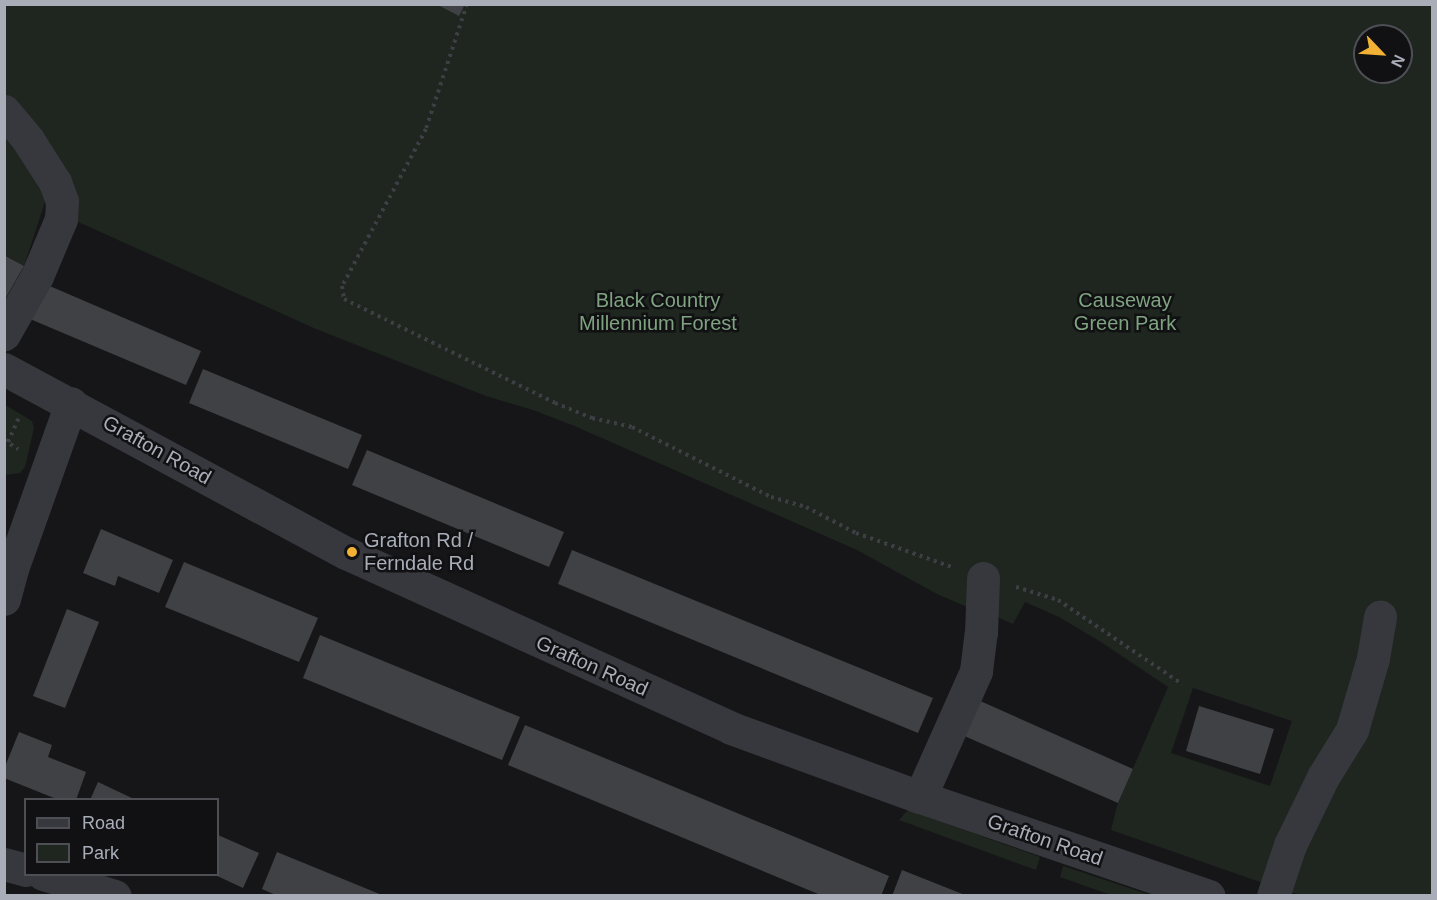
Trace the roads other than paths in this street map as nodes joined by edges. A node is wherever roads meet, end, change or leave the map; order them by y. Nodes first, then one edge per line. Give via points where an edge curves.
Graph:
1 (4, 111) edge
2 (4, 334) edge
3 (4, 369) edge
4 (71, 403) junction
5 (983, 578) road end
6 (4, 599) edge
7 (1380, 617) dead end
8 (920, 797) junction
9 (4, 864) edge
10 (24, 869) edge
11 (50, 876) edge
12 (115, 896) edge
13 (1209, 896) edge
14 (1273, 896) edge

1 - 2 street via 50,174 62,201 61,219 37,276
3 - 4 street, Grafton Road
4 - 6 street
4 - 8 street, Grafton Road via 346,553 506,628 731,728
5 - 8 street via 976,671
7 - 14 street via 1373,658 1352,730 1323,777 1290,845
8 - 13 street, Grafton Road
9 - 10 street
11 - 12 street

